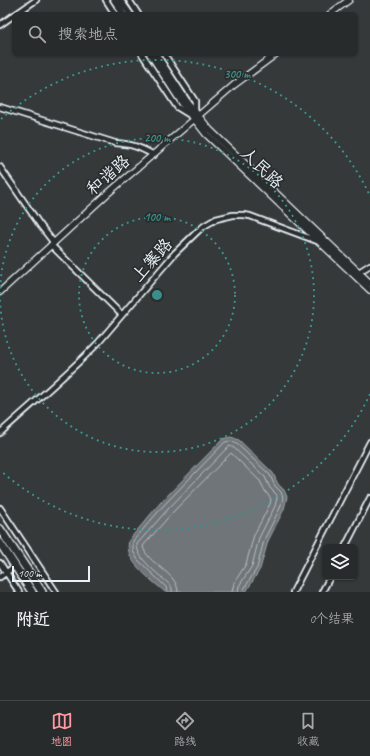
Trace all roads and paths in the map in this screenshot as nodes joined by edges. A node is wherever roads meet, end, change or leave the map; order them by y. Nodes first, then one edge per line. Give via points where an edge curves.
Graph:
1 (36, 0) edge
2 (106, 0) edge
3 (114, 0) edge
4 (120, 0) edge
5 (128, 0) edge
6 (349, 0) edge
7 (19, 12) edge
8 (114, 12) edge
9 (122, 12) edge
10 (129, 12) edge
11 (137, 12) edge
12 (333, 12) edge
13 (12, 17) edge
14 (0, 25) edge
15 (143, 56) edge
16 (151, 56) edge
17 (157, 56) edge
18 (165, 56) edge
19 (273, 56) edge
20 (0, 107) edge
21 (195, 116) junction
22 (154, 154) junction
23 (0, 167) edge
24 (318, 241) junction
25 (52, 244) junction
26 (370, 264) edge
27 (359, 272) junction
28 (370, 283) edge
29 (370, 290) edge
30 (0, 292) edge
31 (122, 315) junction
32 (0, 433) edge
33 (370, 442) edge
34 (370, 498) edge
35 (0, 508) edge
36 (0, 529) edge
37 (0, 543) edge
38 (347, 544) edge
39 (0, 563) edge
40 (15, 566) junction
41 (6, 572) junction
42 (0, 577) edge
43 (328, 580) edge
44 (19, 592) edge
45 (32, 592) edge
46 (42, 592) edge
47 (56, 592) edge
48 (293, 592) edge
49 (322, 592) edge

1 - 7 street
2 - 8 street
3 - 9 street
4 - 10 street
5 - 11 street
6 - 12 street
13 - 14 street
15 - 21 street via 178,107
16 - 21 street, 人民路 via 184,106
17 - 21 street, 人民路
18 - 21 street via 195,101
19 - 21 street, 和谐路
20 - 22 street
21 - 22 street, 和谐路
21 - 24 street, 人民路 via 206,134
21 - 27 street, 人民路
22 - 25 street, 和谐路
23 - 25 street
24 - 29 street, 人民路
24 - 31 street, 上寨路 via 250,216 233,215 216,219 199,230 175,252
25 - 30 street, 和谐路
25 - 31 street
26 - 27 street
27 - 28 street, 人民路
31 - 32 street, 上寨路 via 78,363
33 - 48 street
34 - 38 street
35 - 47 street
36 - 46 main road
37 - 40 main road
39 - 41 street
40 - 41 street
40 - 45 main road
41 - 42 street
41 - 44 street
43 - 49 street

